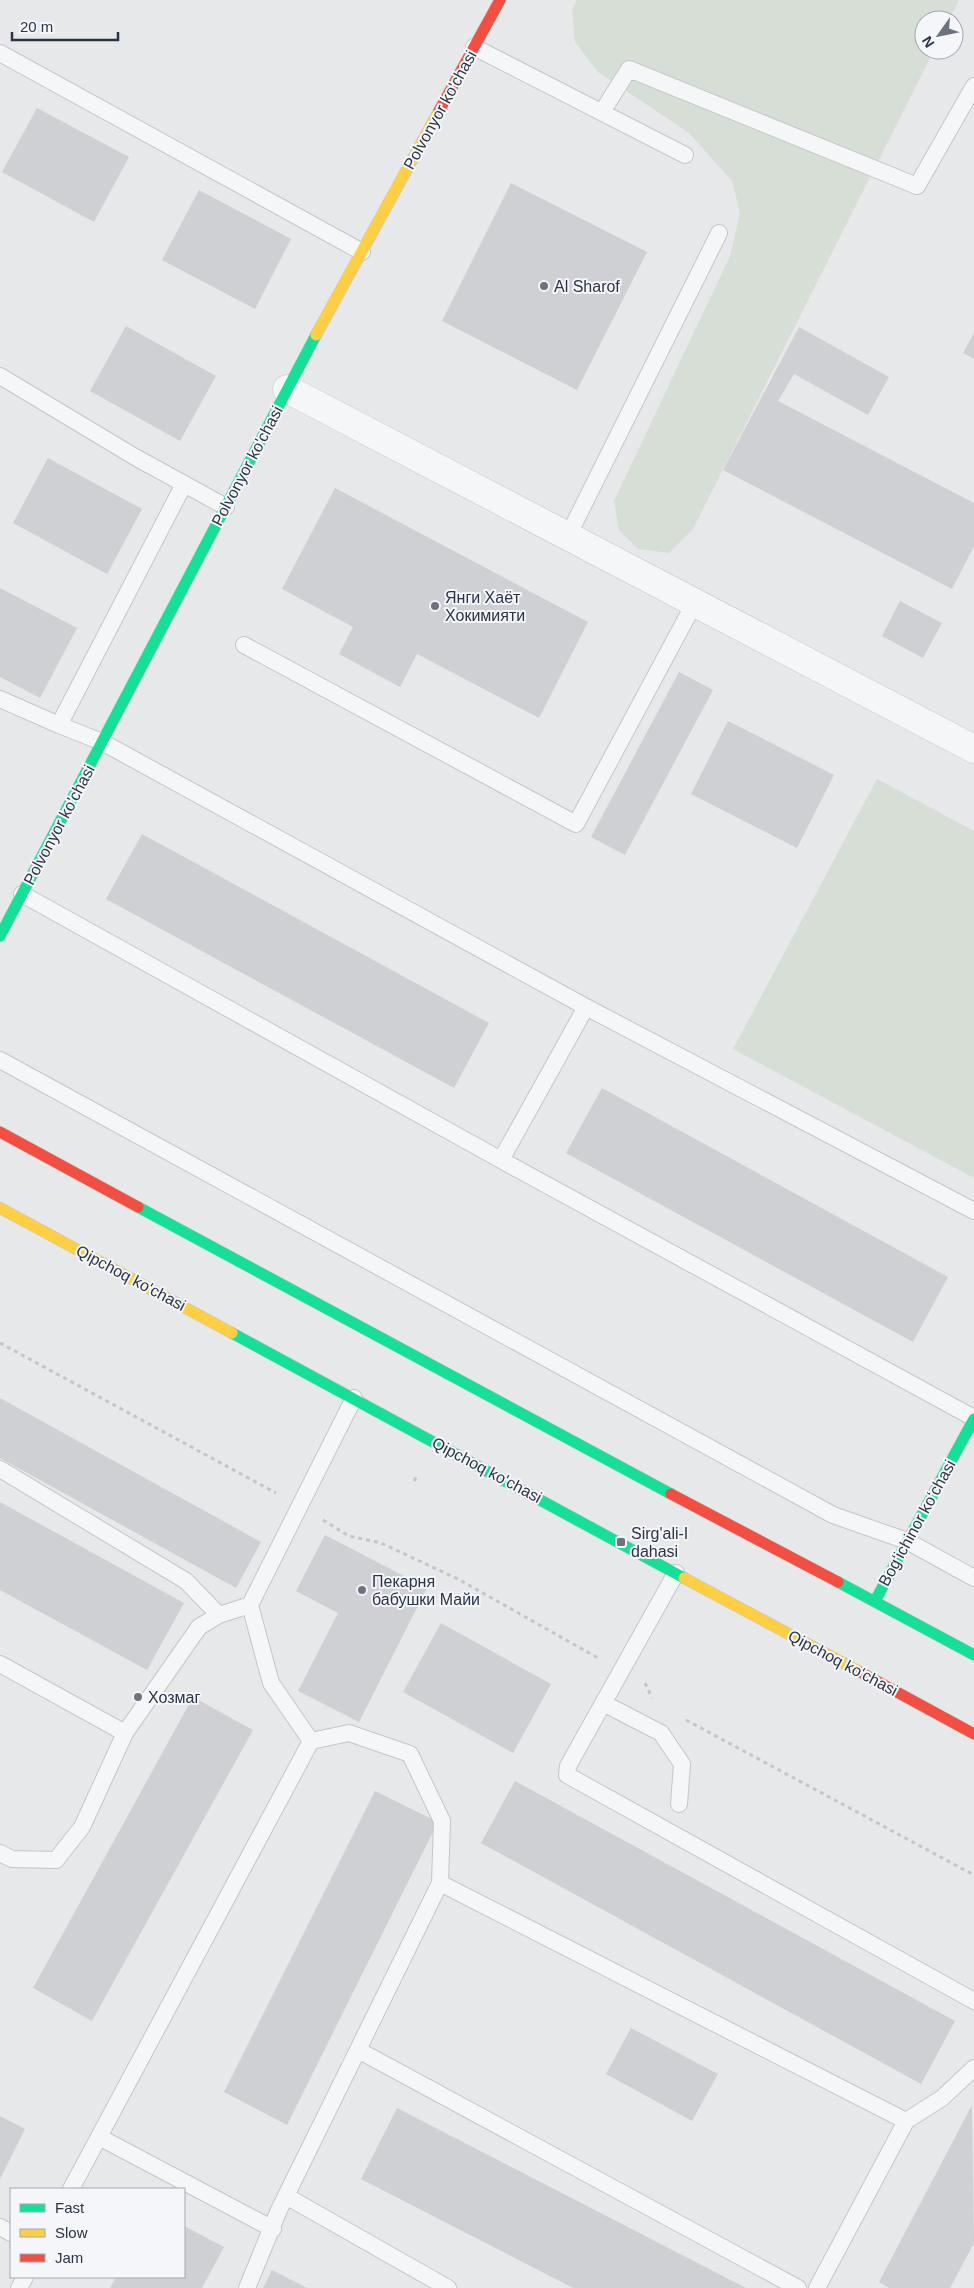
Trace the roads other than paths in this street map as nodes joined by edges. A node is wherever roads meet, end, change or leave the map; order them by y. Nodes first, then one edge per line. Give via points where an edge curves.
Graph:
1 (500, 0) edge
2 (474, 47) junction
3 (0, 53) edge
4 (974, 86) edge
5 (602, 112) junction
6 (685, 155) dead end
7 (719, 233) dead end
8 (362, 252) junction
9 (0, 376) edge
10 (287, 389) junction
11 (184, 484) junction
12 (226, 507) junction
13 (568, 536) junction
14 (695, 602) junction
15 (244, 644) dead end
16 (0, 699) edge
17 (59, 725) junction
18 (102, 742) junction
19 (974, 749) edge
20 (22, 894) junction
21 (1, 932) edge
22 (586, 1007) junction
23 (0, 1060) edge
24 (0, 1132) edge
25 (501, 1160) junction
26 (0, 1208) edge
27 (974, 1211) edge
28 (354, 1398) junction
29 (974, 1418) edge
30 (0, 1469) edge
31 (907, 1541) junction
32 (676, 1573) junction
33 (974, 1578) edge
34 (875, 1601) junction
35 (250, 1605) junction
36 (219, 1615) junction
37 (974, 1655) edge
38 (0, 1664) edge
39 (603, 1703) junction
40 (125, 1733) junction
41 (974, 1734) edge
42 (311, 1741) junction
43 (679, 1804) dead end
44 (0, 1853) edge
45 (440, 1883) junction
46 (974, 2001) edge
47 (358, 2050) junction
48 (974, 2068) edge
49 (906, 2121) junction
50 (99, 2137) junction
51 (72, 2188) edge
52 (286, 2196) junction
53 (272, 2229) junction
54 (247, 2288) edge
55 (448, 2288) edge
56 (798, 2288) edge
57 (817, 2288) edge

1 - 2 main road, Polvonyor ko'chasi
2 - 5 lane
2 - 8 main road, Polvonyor ko'chasi
3 - 8 lane
4 - 5 lane via 917,186 629,69
5 - 6 lane
7 - 13 lane
8 - 10 main road, Polvonyor ko'chasi
9 - 11 lane
10 - 12 main road, Polvonyor ko'chasi
10 - 13 street
11 - 12 lane
11 - 17 lane
12 - 18 main road, Polvonyor ko'chasi
13 - 14 street
14 - 15 lane via 576,824
14 - 19 street
16 - 17 lane
17 - 18 lane
18 - 20 main road, Polvonyor ko'chasi
18 - 22 lane
20 - 21 main road, Polvonyor ko'chasi
20 - 25 lane
22 - 25 lane
22 - 27 lane
23 - 31 lane via 833,1515
24 - 34 main road via 457,1380
25 - 29 lane
26 - 28 main road, Qipchoq ko'chasi
28 - 32 main road, Qipchoq ko'chasi
28 - 35 lane
29 - 31 main road, Bogʻichinor koʻchasi
30 - 36 lane via 186,1581
31 - 33 lane
31 - 34 main road, Bogʻichinor koʻchasi
32 - 39 lane
32 - 41 main road, Qipchoq ko'chasi
34 - 37 main road
35 - 36 lane
35 - 42 lane via 271,1683
36 - 40 lane via 200,1627
38 - 40 lane
39 - 43 lane via 661,1733 682,1764
39 - 46 lane via 568,1766 567,1775 573,1781
40 - 44 lane via 82,1827 56,1860 12,1859
42 - 45 lane via 349,1732 410,1754 442,1821
42 - 50 lane
45 - 47 lane
45 - 49 lane
47 - 52 lane
47 - 56 lane
48 - 49 lane via 942,2098
49 - 57 lane
50 - 51 lane
50 - 53 lane
52 - 53 lane
52 - 55 lane
53 - 54 lane

